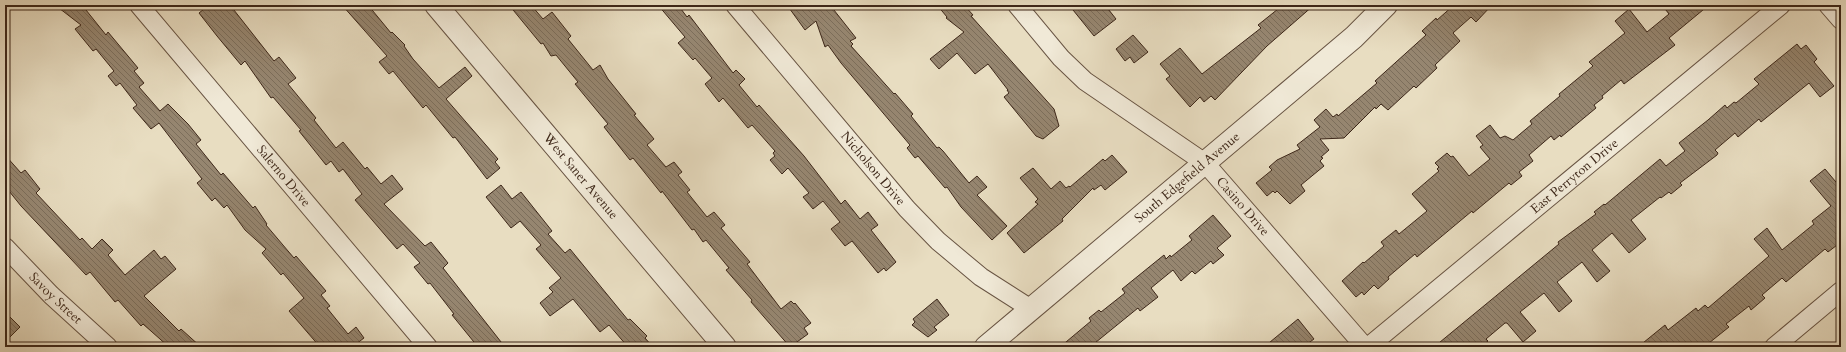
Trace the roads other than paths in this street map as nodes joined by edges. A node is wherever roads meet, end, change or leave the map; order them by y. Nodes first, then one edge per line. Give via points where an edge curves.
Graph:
1 (139, 5) edge
2 (436, 5) edge
3 (735, 5) edge
4 (1017, 5) edge
5 (1386, 5) edge
6 (1781, 5) edge
7 (1828, 5) edge
8 (1841, 20) edge
9 (1205, 163) junction
10 (5, 246) edge
11 (1841, 291) edge
12 (1032, 309) junction
13 (108, 347) edge
14 (428, 347) edge
15 (725, 347) edge
16 (986, 347) edge
17 (1364, 347) edge
18 (1368, 347) edge
19 (1774, 347) edge

1 - 14 street, Salerno Drive
2 - 15 street, West Saner Avenue
3 - 12 street, Nicholson Drive via 907,209 938,241 982,277
4 - 9 street, Casino Drive via 1061,58 1085,81
5 - 9 street, South Edgefield Avenue via 1354,37
6 - 18 street, East Perryton Drive
7 - 8 street
9 - 12 street, South Edgefield Avenue
9 - 17 street, Casino Drive
10 - 13 street, Savoy Street via 51,295
11 - 19 street
12 - 16 street, South Edgefield Avenue

